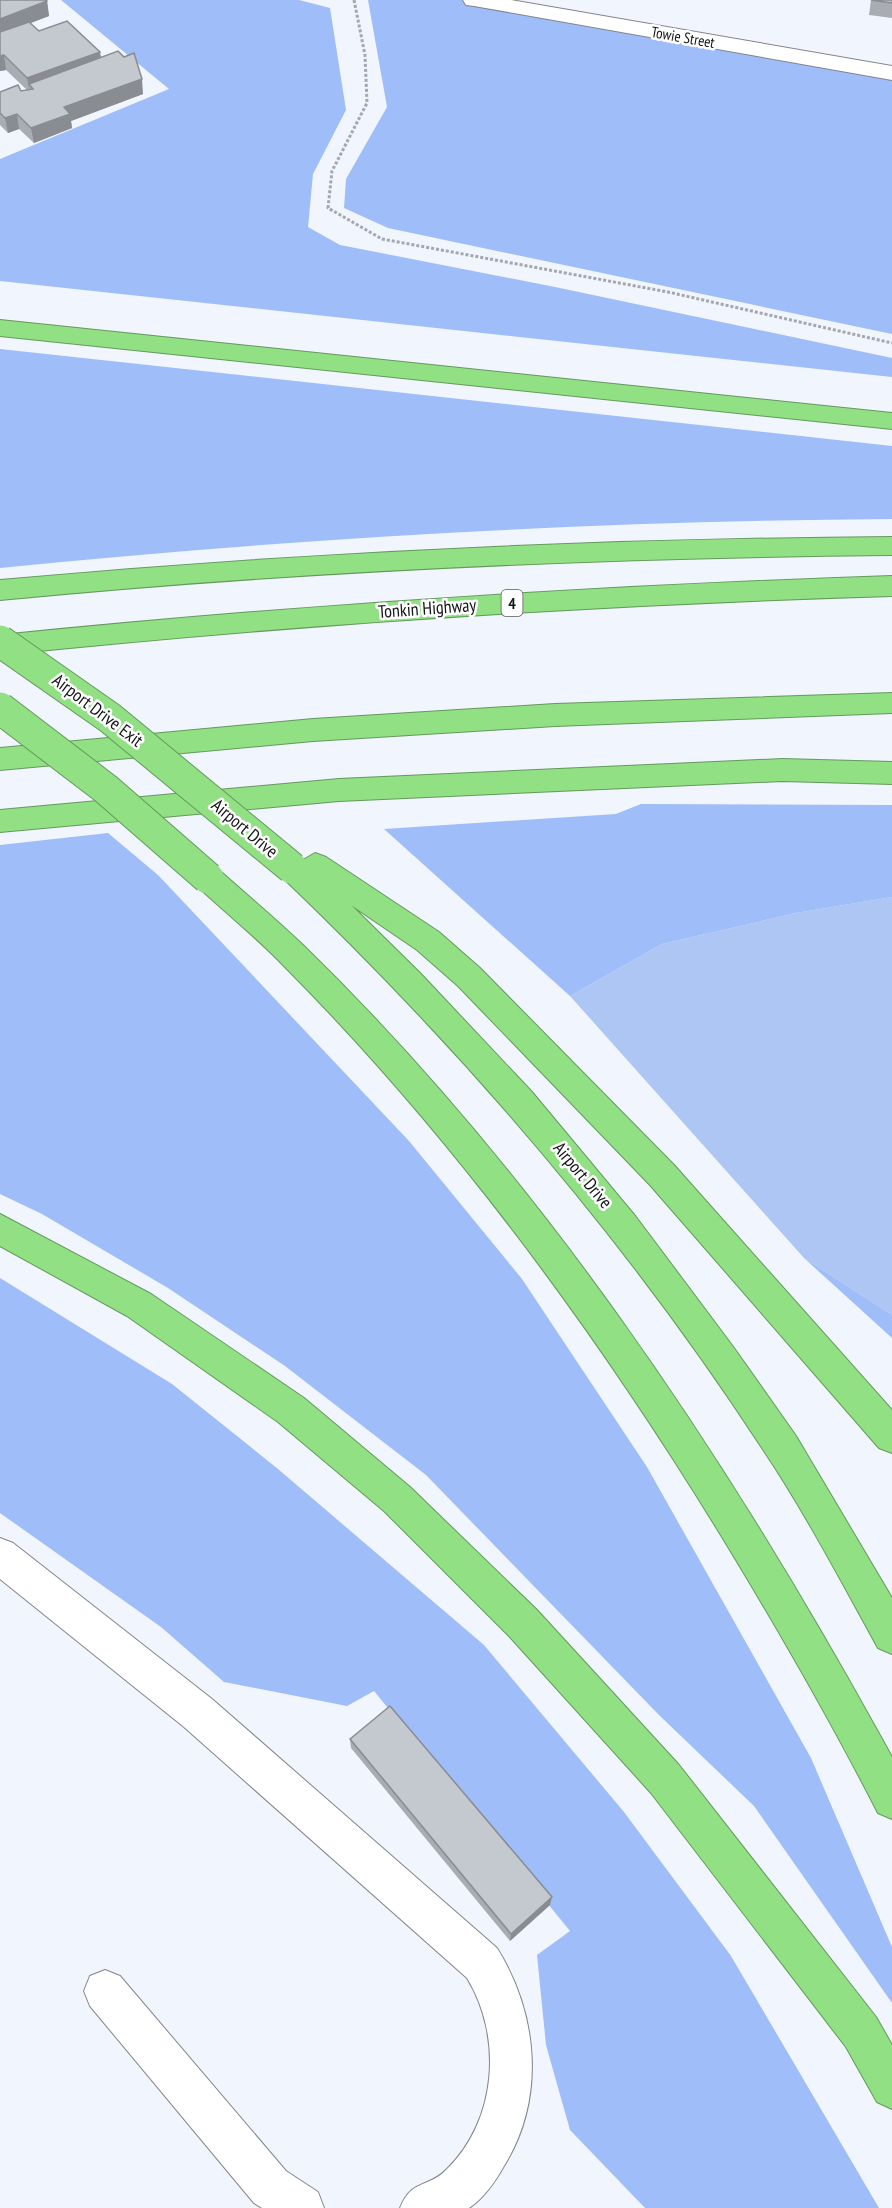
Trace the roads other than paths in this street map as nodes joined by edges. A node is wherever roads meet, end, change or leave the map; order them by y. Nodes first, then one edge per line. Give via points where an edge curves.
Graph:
1 (474, 0) edge
2 (892, 73) edge
3 (0, 328) edge
4 (892, 421) edge
5 (892, 546) edge
6 (892, 586) edge
7 (0, 590) edge
8 (0, 643) edge
9 (892, 704) edge
10 (0, 708) edge
11 (0, 759) edge
12 (892, 773) edge
13 (192, 784) joint
14 (0, 821) edge
15 (304, 867) junction
16 (0, 1229) edge
17 (892, 1437) edge
18 (0, 1556) edge
19 (892, 1635) edge
20 (892, 1799) edge
21 (105, 1991) dead end
22 (892, 2087) edge
23 (302, 2208) edge
24 (422, 2208) edge

1 - 2 street, Towie Street
3 - 4 highway
5 - 7 highway via 744,546 443,557 108,578
6 - 8 highway, Tonkin Highway / 4 via 426,608
8 - 13 highway, Airport Drive Exit, bridge via 110,718
9 - 11 highway via 555,715 312,730
10 - 20 highway, bridge via 106,789 291,954 437,1110 562,1269 720,1496
12 - 14 highway via 782,770 339,790
13 - 15 highway, Airport Drive, bridge
15 - 17 highway via 428,941 469,977 662,1175
15 - 19 highway, Airport Drive via 491,1066 604,1198 782,1447
16 - 22 highway via 139,1305 291,1410 397,1499 523,1623 665,1779 861,2032
18 - 24 street via 198,1713 482,1963 501,2000 510,2037 510,2078 503,2121 486,2156 460,2188
21 - 23 street via 270,2187

